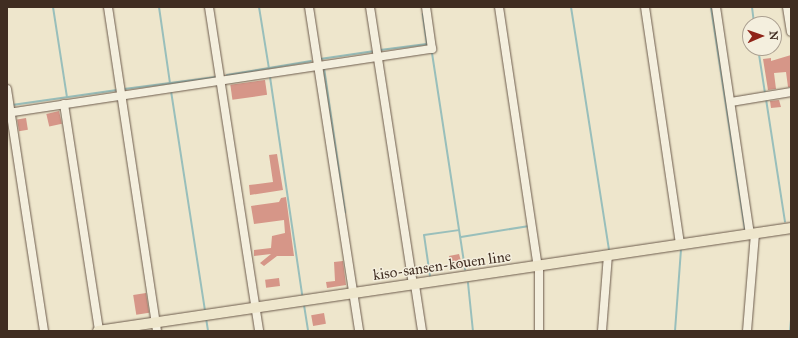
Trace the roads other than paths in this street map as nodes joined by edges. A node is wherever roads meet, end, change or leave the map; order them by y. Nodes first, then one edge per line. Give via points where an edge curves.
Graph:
1 (108, 7) edge
2 (209, 7) edge
3 (309, 7) edge
4 (370, 7) edge
5 (426, 7) edge
6 (499, 7) edge
7 (644, 7) edge
8 (716, 7) edge
9 (787, 7) edge
10 (791, 32) edge
11 (377, 58) junction
12 (318, 66) junction
13 (220, 80) junction
14 (7, 89) edge
15 (791, 92) edge
16 (121, 95) junction
17 (730, 102) junction
18 (64, 104) junction
19 (9, 112) edge
20 (791, 228) edge
21 (752, 233) junction
22 (680, 244) junction
23 (608, 255) junction
24 (538, 267) junction
25 (414, 285) junction
26 (353, 294) junction
27 (255, 307) junction
28 (157, 326) edge
29 (44, 331) edge
30 (98, 331) edge
31 (259, 331) edge
32 (359, 331) edge
33 (422, 331) edge
34 (539, 331) edge
35 (602, 331) edge
36 (747, 331) edge

1 - 16 street
2 - 13 street
3 - 12 street
4 - 11 street
5 - 11 street via 432,49
6 - 24 street
7 - 22 street
8 - 17 street
9 - 10 street
11 - 12 street
11 - 25 street
12 - 13 street
12 - 26 street
13 - 16 street
13 - 27 street
14 - 19 street
15 - 17 street
16 - 18 street
16 - 28 street
17 - 21 street
18 - 19 street
18 - 30 street
19 - 29 street
20 - 21 main road, kiso-sansen-kouen line
21 - 22 main road, kiso-sansen-kouen line
21 - 36 street
22 - 23 main road, kiso-sansen-kouen line
23 - 24 main road, kiso-sansen-kouen line
23 - 35 street
24 - 25 main road, kiso-sansen-kouen line
24 - 34 street
25 - 26 main road, kiso-sansen-kouen line
25 - 33 street
26 - 27 main road, kiso-sansen-kouen line
26 - 32 street
27 - 28 main road, kiso-sansen-kouen line
27 - 31 street
28 - 30 main road, kiso-sansen-kouen line

